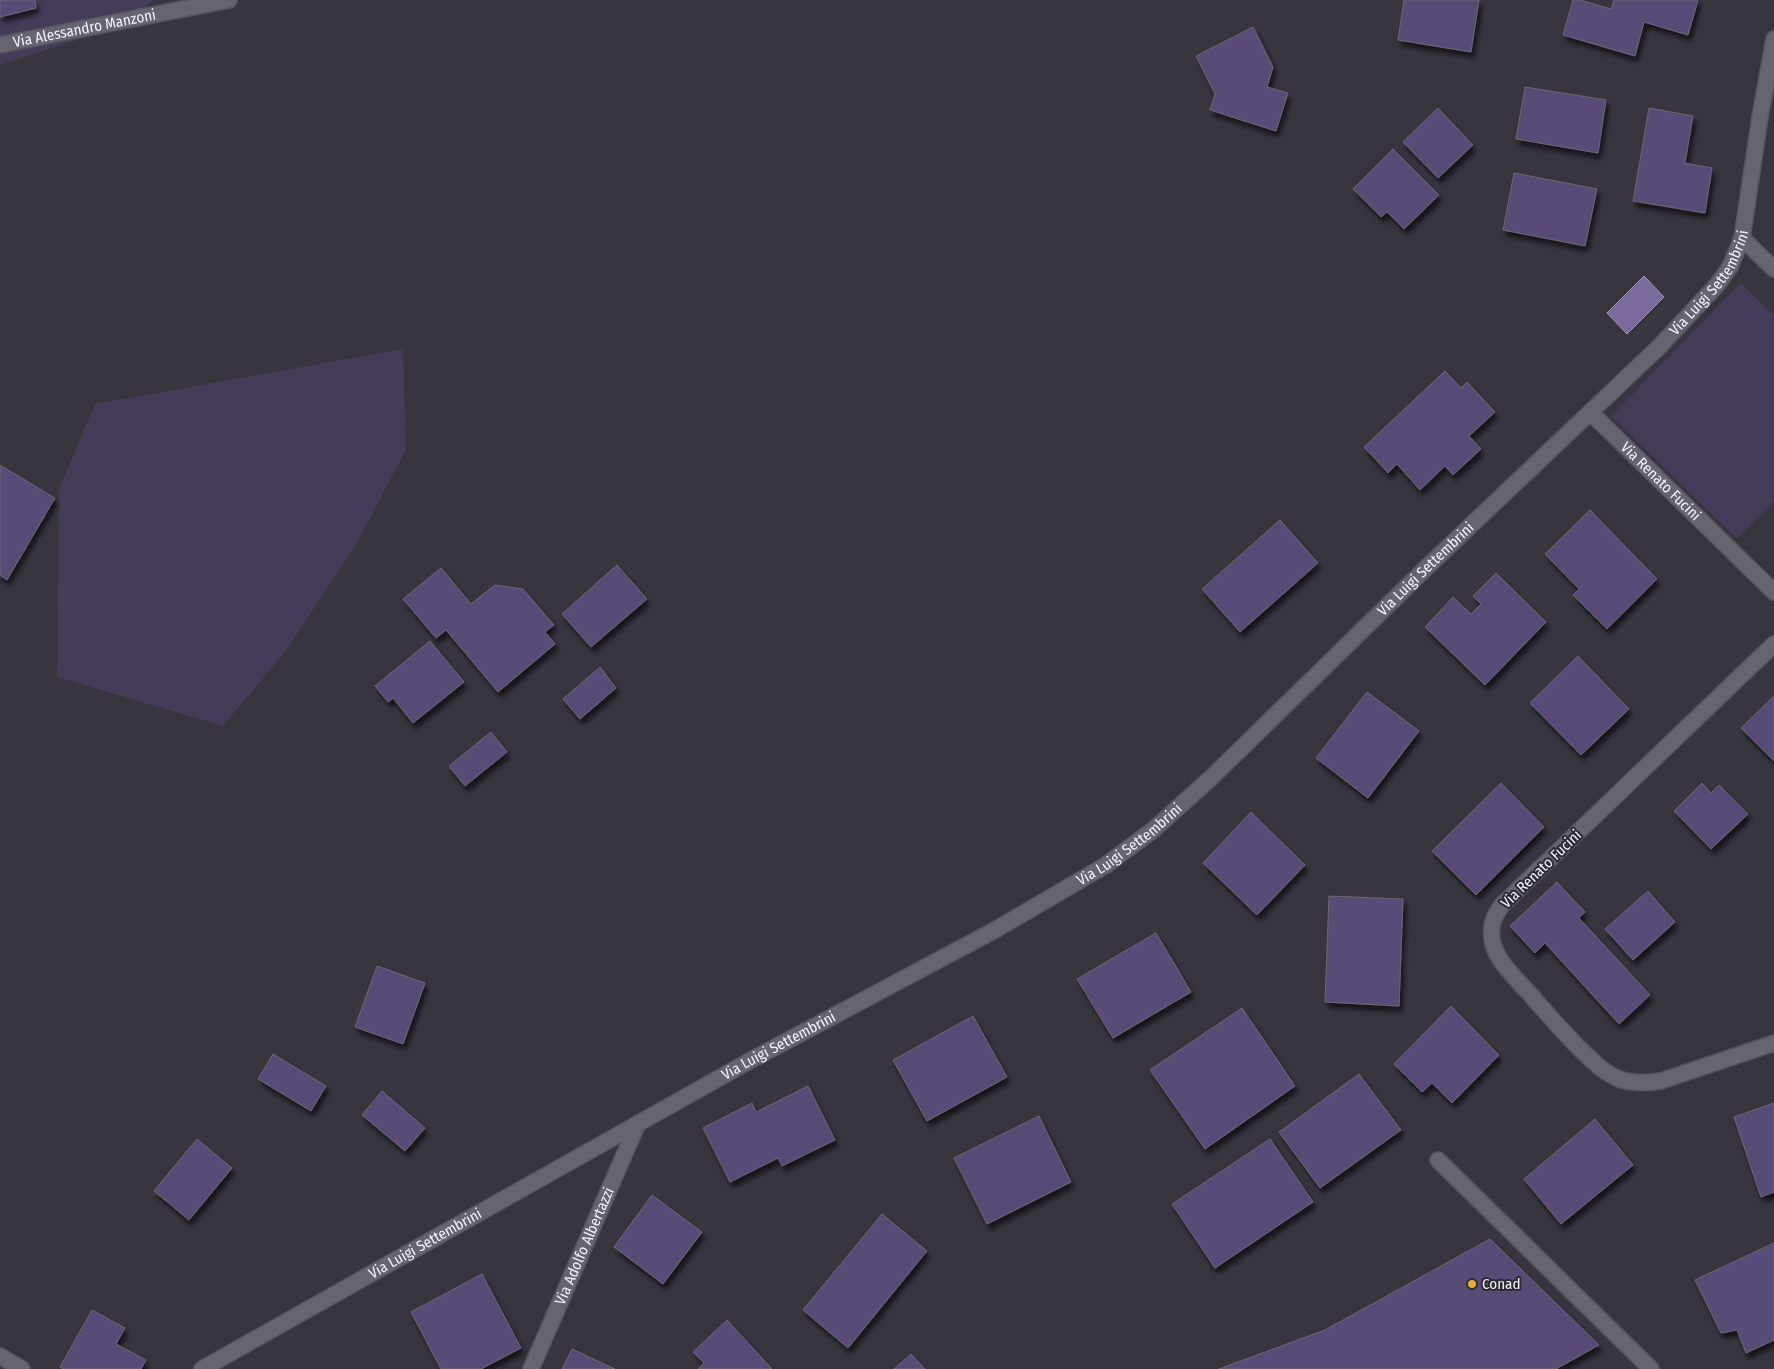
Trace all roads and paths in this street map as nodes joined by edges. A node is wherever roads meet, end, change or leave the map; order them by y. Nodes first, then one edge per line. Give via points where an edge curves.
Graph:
1 (229, 0) edge
2 (1774, 39) edge
3 (0, 45) edge
4 (1742, 238) junction
5 (1774, 269) edge
6 (1590, 412) junction
7 (1774, 592) edge
8 (1774, 644) edge
9 (1774, 1043) edge
10 (638, 1123) junction
11 (1438, 1160) dead end
12 (0, 1356) edge
13 (22, 1369) edge
14 (202, 1369) edge
15 (532, 1369) edge
16 (1651, 1369) edge

1 - 3 street, Via Alessandro Manzoni
2 - 4 street, Via Luigi Settembrini
4 - 5 street
4 - 6 street, Via Luigi Settembrini via 1730,267 1703,300
6 - 7 street, Via Renato Fucini
6 - 10 street, Via Luigi Settembrini via 1212,777 1123,853 995,930
8 - 9 street, Via Renato Fucini via 1502,905 1492,921 1491,932 1496,952 1508,969 1580,1050 1618,1078 1642,1083 1661,1081
10 - 14 street, Via Luigi Settembrini
10 - 15 street, Via Adolfo Albertazzi
11 - 16 street
12 - 13 street

